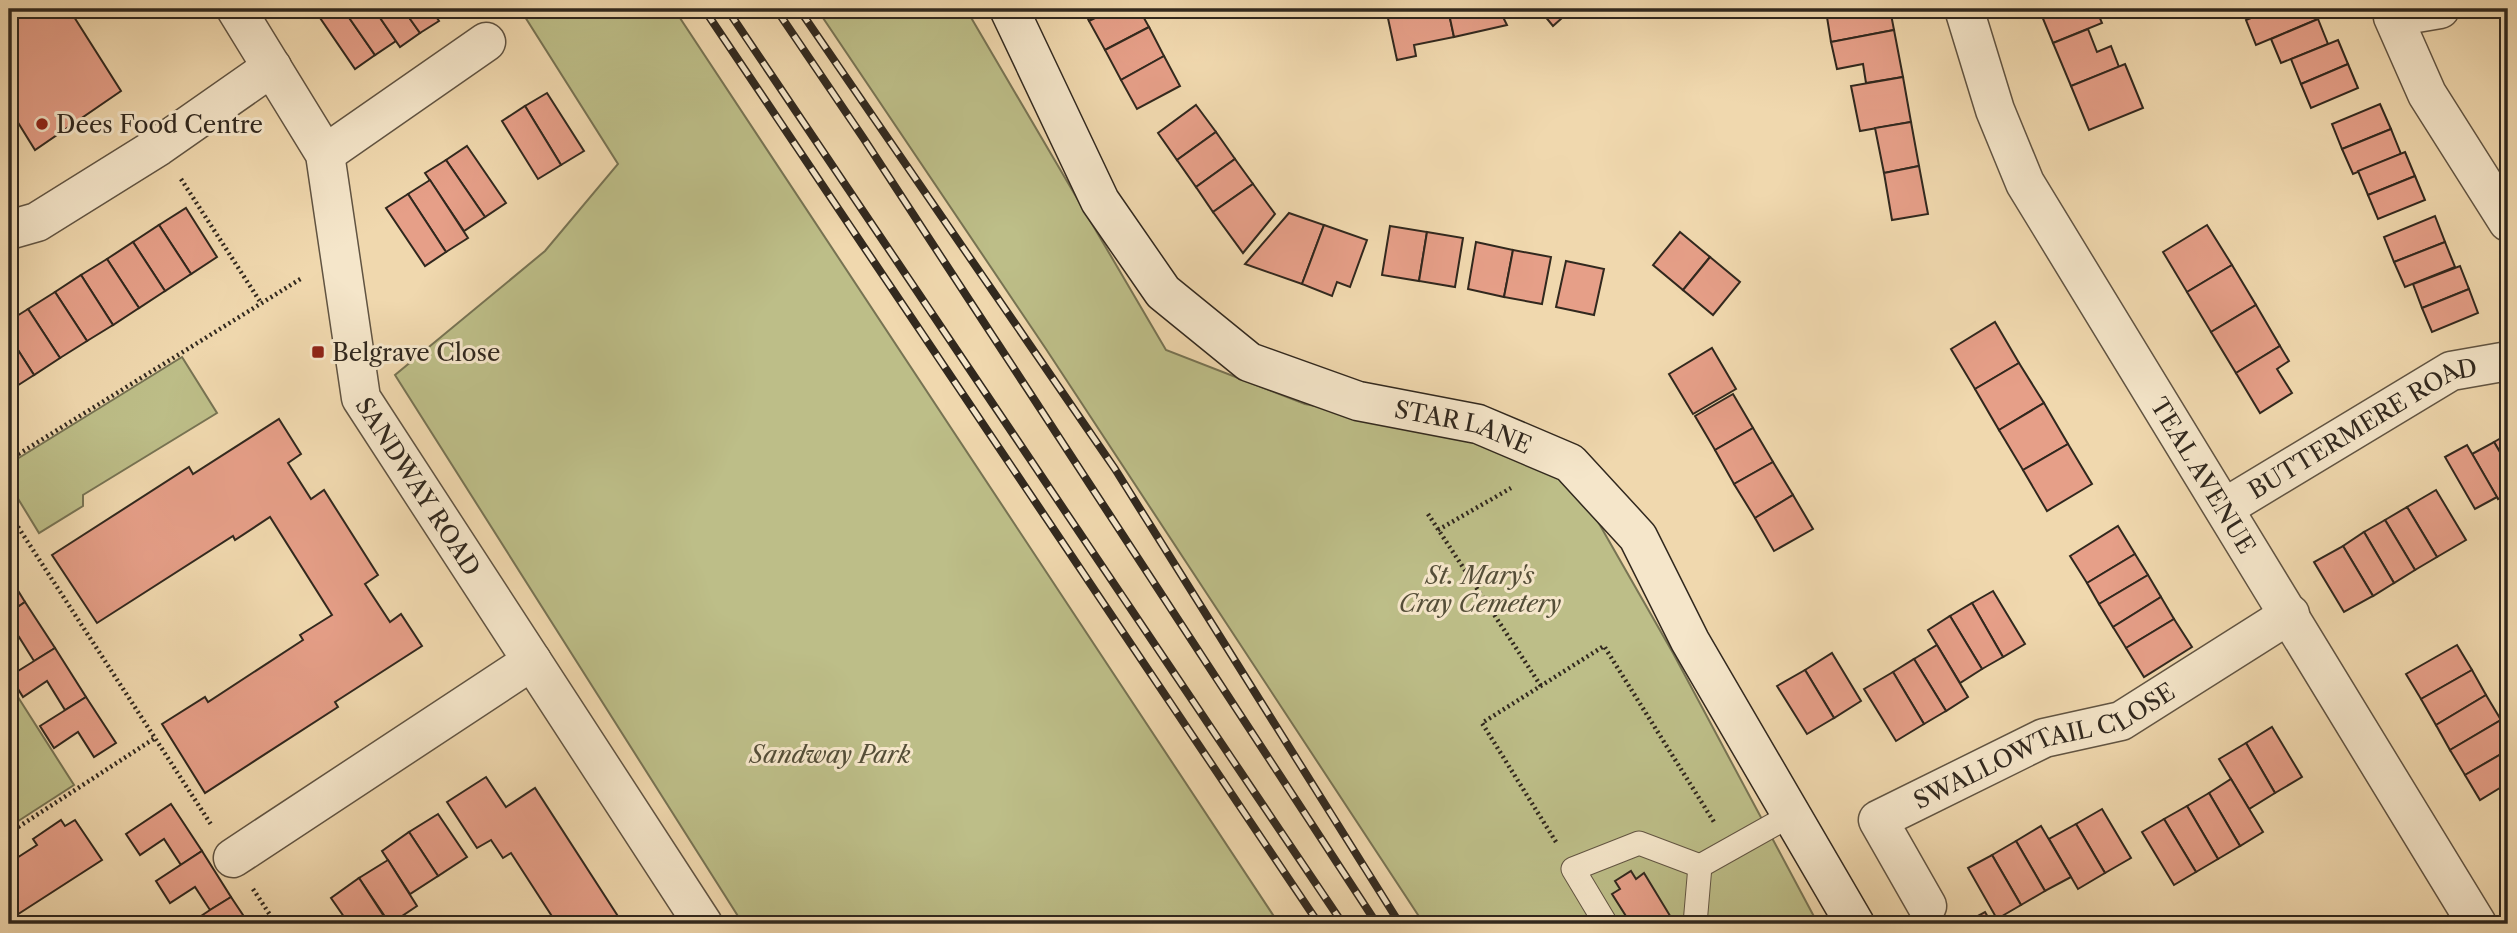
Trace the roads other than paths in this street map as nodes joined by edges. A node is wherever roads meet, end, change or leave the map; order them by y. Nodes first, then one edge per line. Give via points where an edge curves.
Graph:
1 (236, 9) edge
2 (1009, 9) edge
3 (1964, 9) edge
4 (2440, 9) edge
5 (486, 42) dead end
6 (272, 67) junction
7 (325, 154) junction
8 (2508, 222) edge
9 (9, 230) edge
10 (2508, 360) edge
11 (2224, 508) junction
12 (2290, 614) junction
13 (532, 661) junction
14 (1791, 815) junction
15 (233, 858) road end
16 (1700, 866) junction
17 (1927, 906) dead end
18 (703, 924) edge
19 (1606, 924) edge
20 (1695, 924) edge
21 (1855, 924) edge
22 (2477, 924) edge

1 - 6 street, SANDWAY ROAD
2 - 14 street, STAR LANE via 1100,201 1163,292 1249,362 1358,401 1478,424 1570,463 1638,537 1690,641
3 - 11 street, TEAL AVENUE via 1995,110 2025,183
4 - 8 street via 2393,17 2427,94
5 - 7 street
6 - 7 street, SANDWAY ROAD
6 - 9 street via 159,146 37,222
7 - 13 street, SANDWAY ROAD via 361,398
10 - 11 street, BUTTERMERE ROAD via 2451,371
11 - 12 street, TEAL AVENUE
12 - 17 street, SWALLOWTAIL CLOSE via 2121,721 2043,738 1878,820
12 - 22 street, TEAL AVENUE
13 - 15 street
13 - 18 street, SANDWAY ROAD
14 - 16 lane
14 - 21 street, STAR LANE
16 - 19 lane via 1639,843 1573,869
16 - 20 lane

